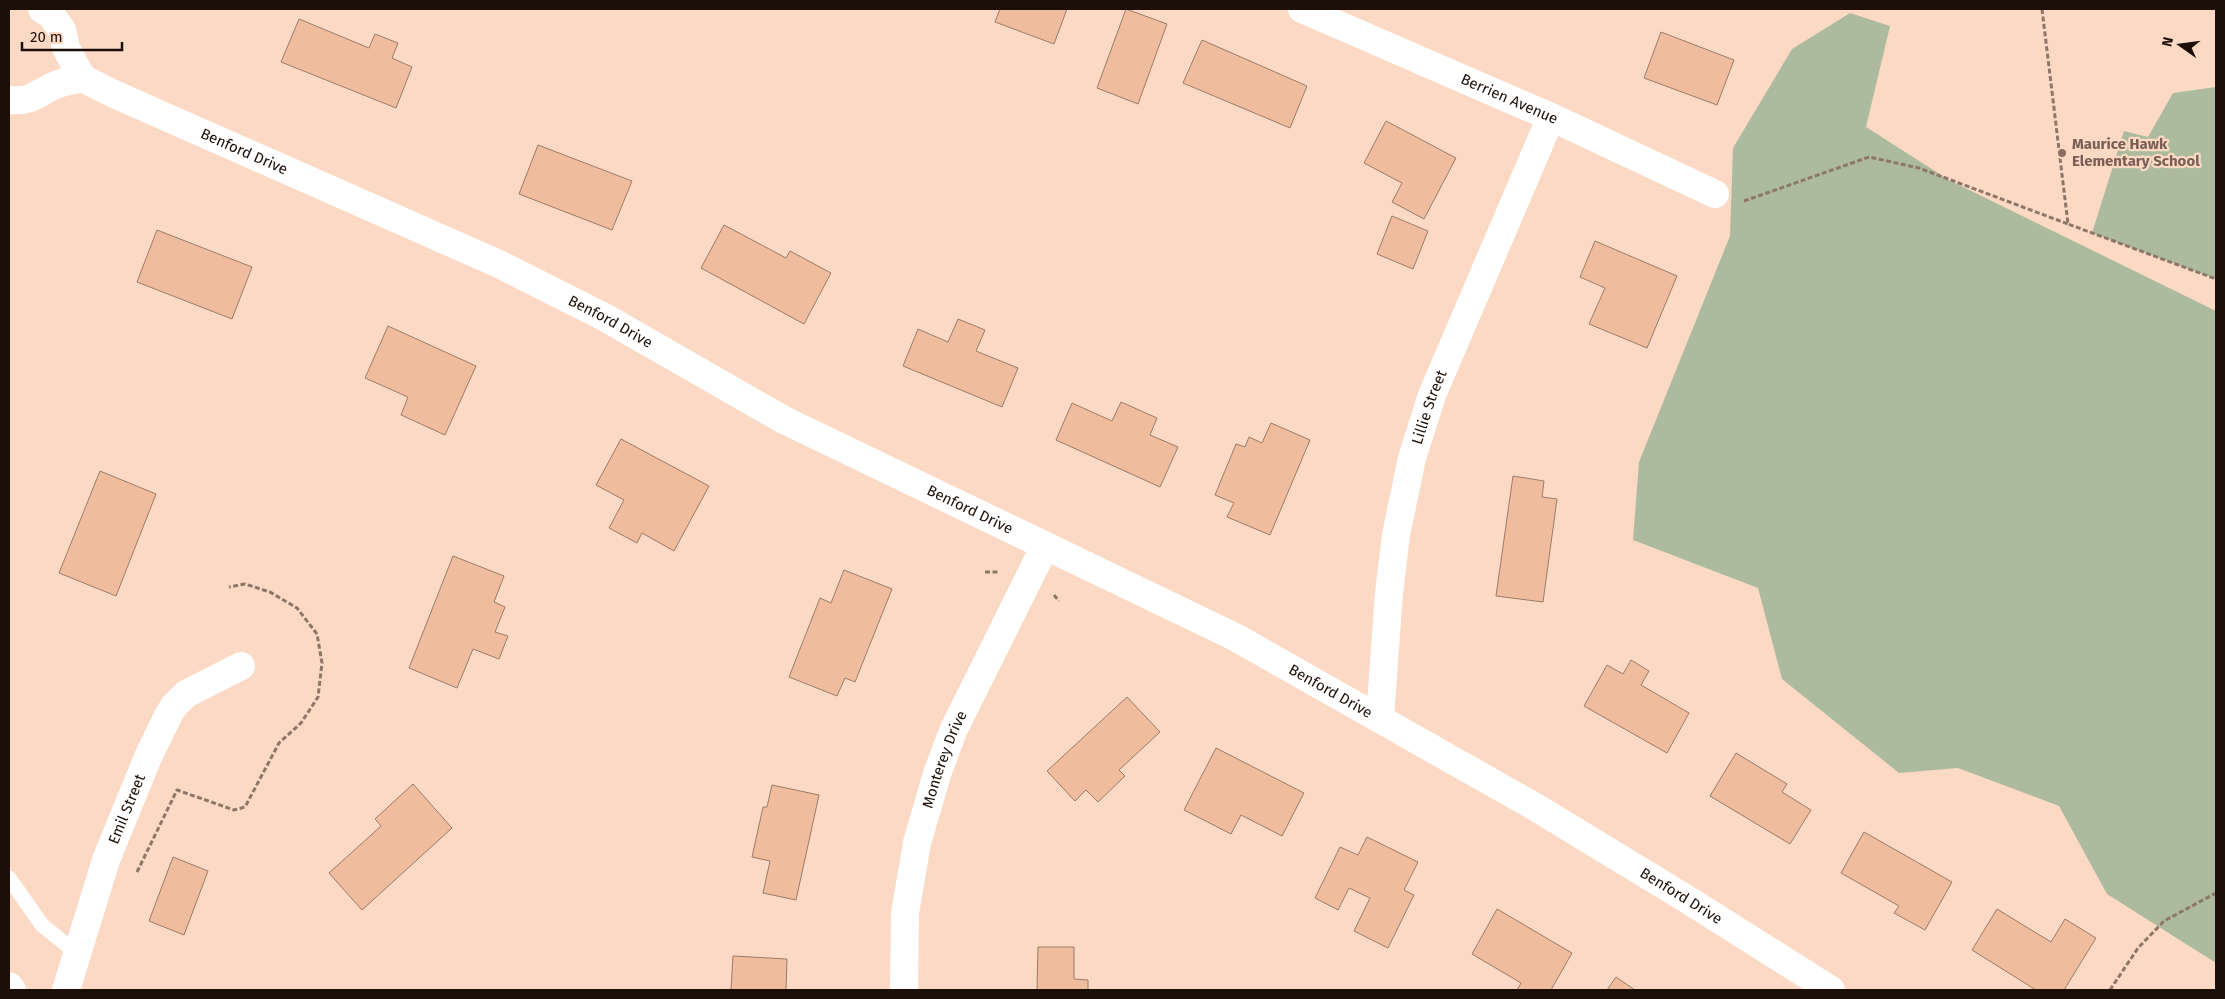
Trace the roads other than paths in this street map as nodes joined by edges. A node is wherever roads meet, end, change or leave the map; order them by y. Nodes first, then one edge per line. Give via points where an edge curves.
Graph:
1 (42, 9) edge
2 (1302, 9) edge
3 (82, 78) junction
4 (9, 100) edge
5 (1552, 117) junction
6 (1715, 194) road end
7 (1045, 546) junction
8 (241, 666) dead end
9 (1380, 717) junction
10 (9, 878) edge
11 (78, 954) junction
12 (9, 986) edge
13 (12, 990) edge
14 (66, 990) edge
15 (904, 990) edge
16 (1832, 990) edge

1 - 3 street via 62,30 66,48
2 - 5 street, Berrien Avenue
3 - 4 street via 52,86 38,96 21,101
3 - 7 street, Benford Drive via 499,264 606,318 784,420
5 - 6 street, Berrien Avenue
5 - 9 street, Lillie Street via 1432,396 1412,458 1396,535
7 - 9 street, Benford Drive via 1235,637
7 - 15 street, Monterey Drive via 953,731 936,774 917,843 905,913
8 - 11 street, Emil Street via 186,694 168,716 106,860
9 - 16 street, Benford Drive via 1537,808
10 - 11 lane via 42,925
11 - 14 street, Emil Street
12 - 13 street

